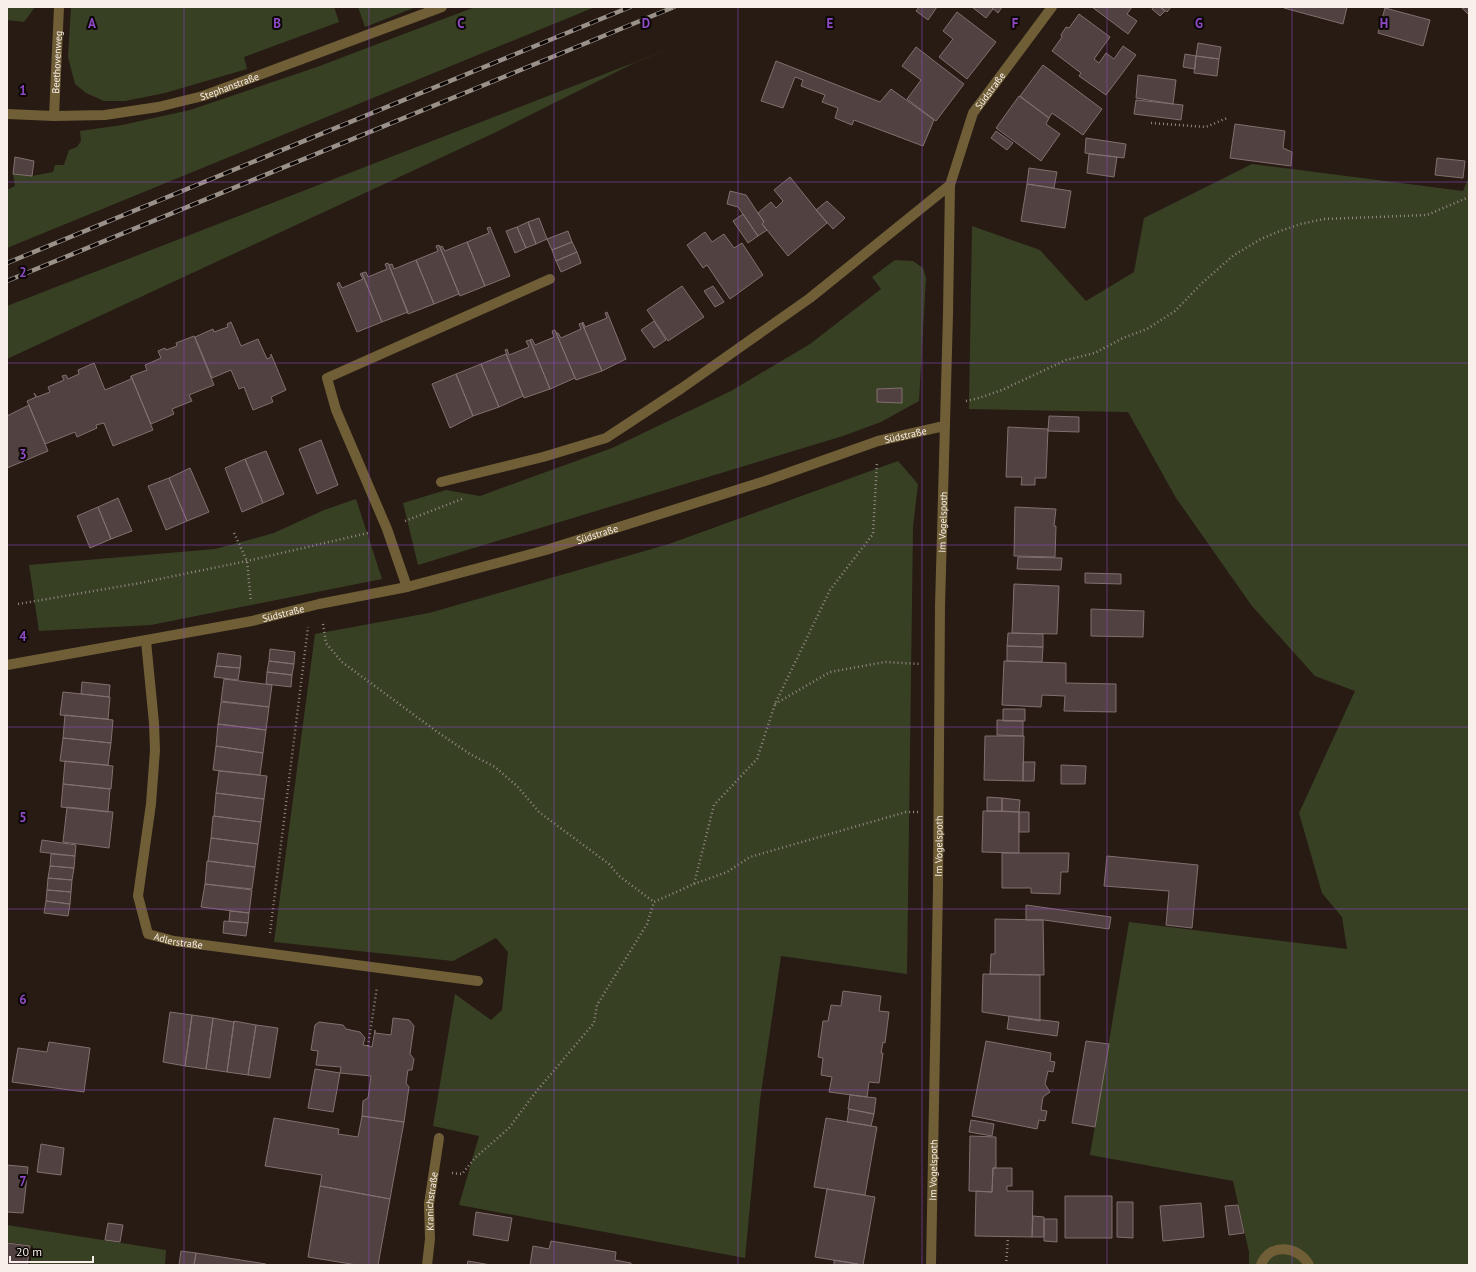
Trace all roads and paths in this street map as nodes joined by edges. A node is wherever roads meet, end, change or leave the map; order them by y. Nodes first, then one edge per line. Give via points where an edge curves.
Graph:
1 (60, 7) edge
2 (442, 7) edge
3 (1052, 7) edge
4 (7, 114) edge
5 (54, 116) junction
6 (1227, 118) dead end
7 (1151, 123) dead end
8 (950, 185) junction
9 (1469, 197) edge
10 (550, 278) dead end
11 (945, 403) junction
12 (944, 426) junction
13 (878, 441) junction
14 (457, 479) junction
15 (441, 482) dead end
16 (386, 529) junction
17 (234, 533) dead end
18 (247, 561) junction
19 (407, 587) junction
20 (18, 604) dead end
21 (315, 605) junction
22 (252, 622) junction
23 (146, 641) junction
24 (939, 664) junction
25 (7, 665) edge
26 (775, 704) junction
27 (938, 811) junction
28 (694, 884) junction
29 (654, 902) junction
30 (267, 954) junction
31 (380, 968) junction
32 (478, 981) dead end
33 (368, 1046) dead end
34 (439, 1138) dead end
35 (462, 1174) dead end
36 (1008, 1237) dead end
37 (427, 1265) edge
38 (931, 1265) edge
39 (1006, 1265) edge
40 (1261, 1265) edge
41 (1309, 1265) edge

1 - 5 street, Beethovenweg
2 - 5 street, Stephanstraße via 203,96 158,107 112,114
3 - 8 street, Südstraße via 974,113
4 - 5 street, Stephanstraße
6 - 7 path via 1206,127
8 - 11 street, Südstraße
8 - 14 street via 810,298 606,438
9 - 11 path via 1427,215 1324,219 1280,231 1234,255 1175,311 1147,329 1123,338 1096,353 1066,360 979,398
10 - 16 street via 327,378 336,410
11 - 12 street, Südstraße
12 - 13 street, Südstraße
12 - 24 street, Im Vogelspoth
13 - 19 street, Südstraße via 765,481 546,550
13 - 26 path via 873,534 830,590
14 - 15 street
14 - 16 path via 462,499
16 - 18 path
16 - 19 street
17 - 18 path
18 - 20 path
18 - 22 path
19 - 21 street, Südstraße
21 - 22 street, Südstraße
21 - 29 path via 326,643 342,662 436,731 495,767 517,786 539,812 609,864 619,876
21 - 30 path
22 - 23 street, Südstraße
23 - 25 street, Südstraße
23 - 30 street, Adlerstraße via 155,750 151,804 138,896 148,934 174,941
24 - 26 path via 885,662 830,672
24 - 27 street, Im Vogelspoth
26 - 28 path via 757,759 714,805
27 - 28 path via 906,812 750,857 727,872
27 - 38 street, Im Vogelspoth
28 - 29 path
29 - 35 path via 647,924 597,1005 594,1023 509,1128 475,1158
30 - 31 street, Adlerstraße
31 - 32 street, Adlerstraße
31 - 33 path
34 - 37 street, Kranichstraße via 429,1204 430,1239
36 - 39 path
40 - 41 street via 1262,1260 1272,1252 1283,1249 1295,1251 1305,1258

